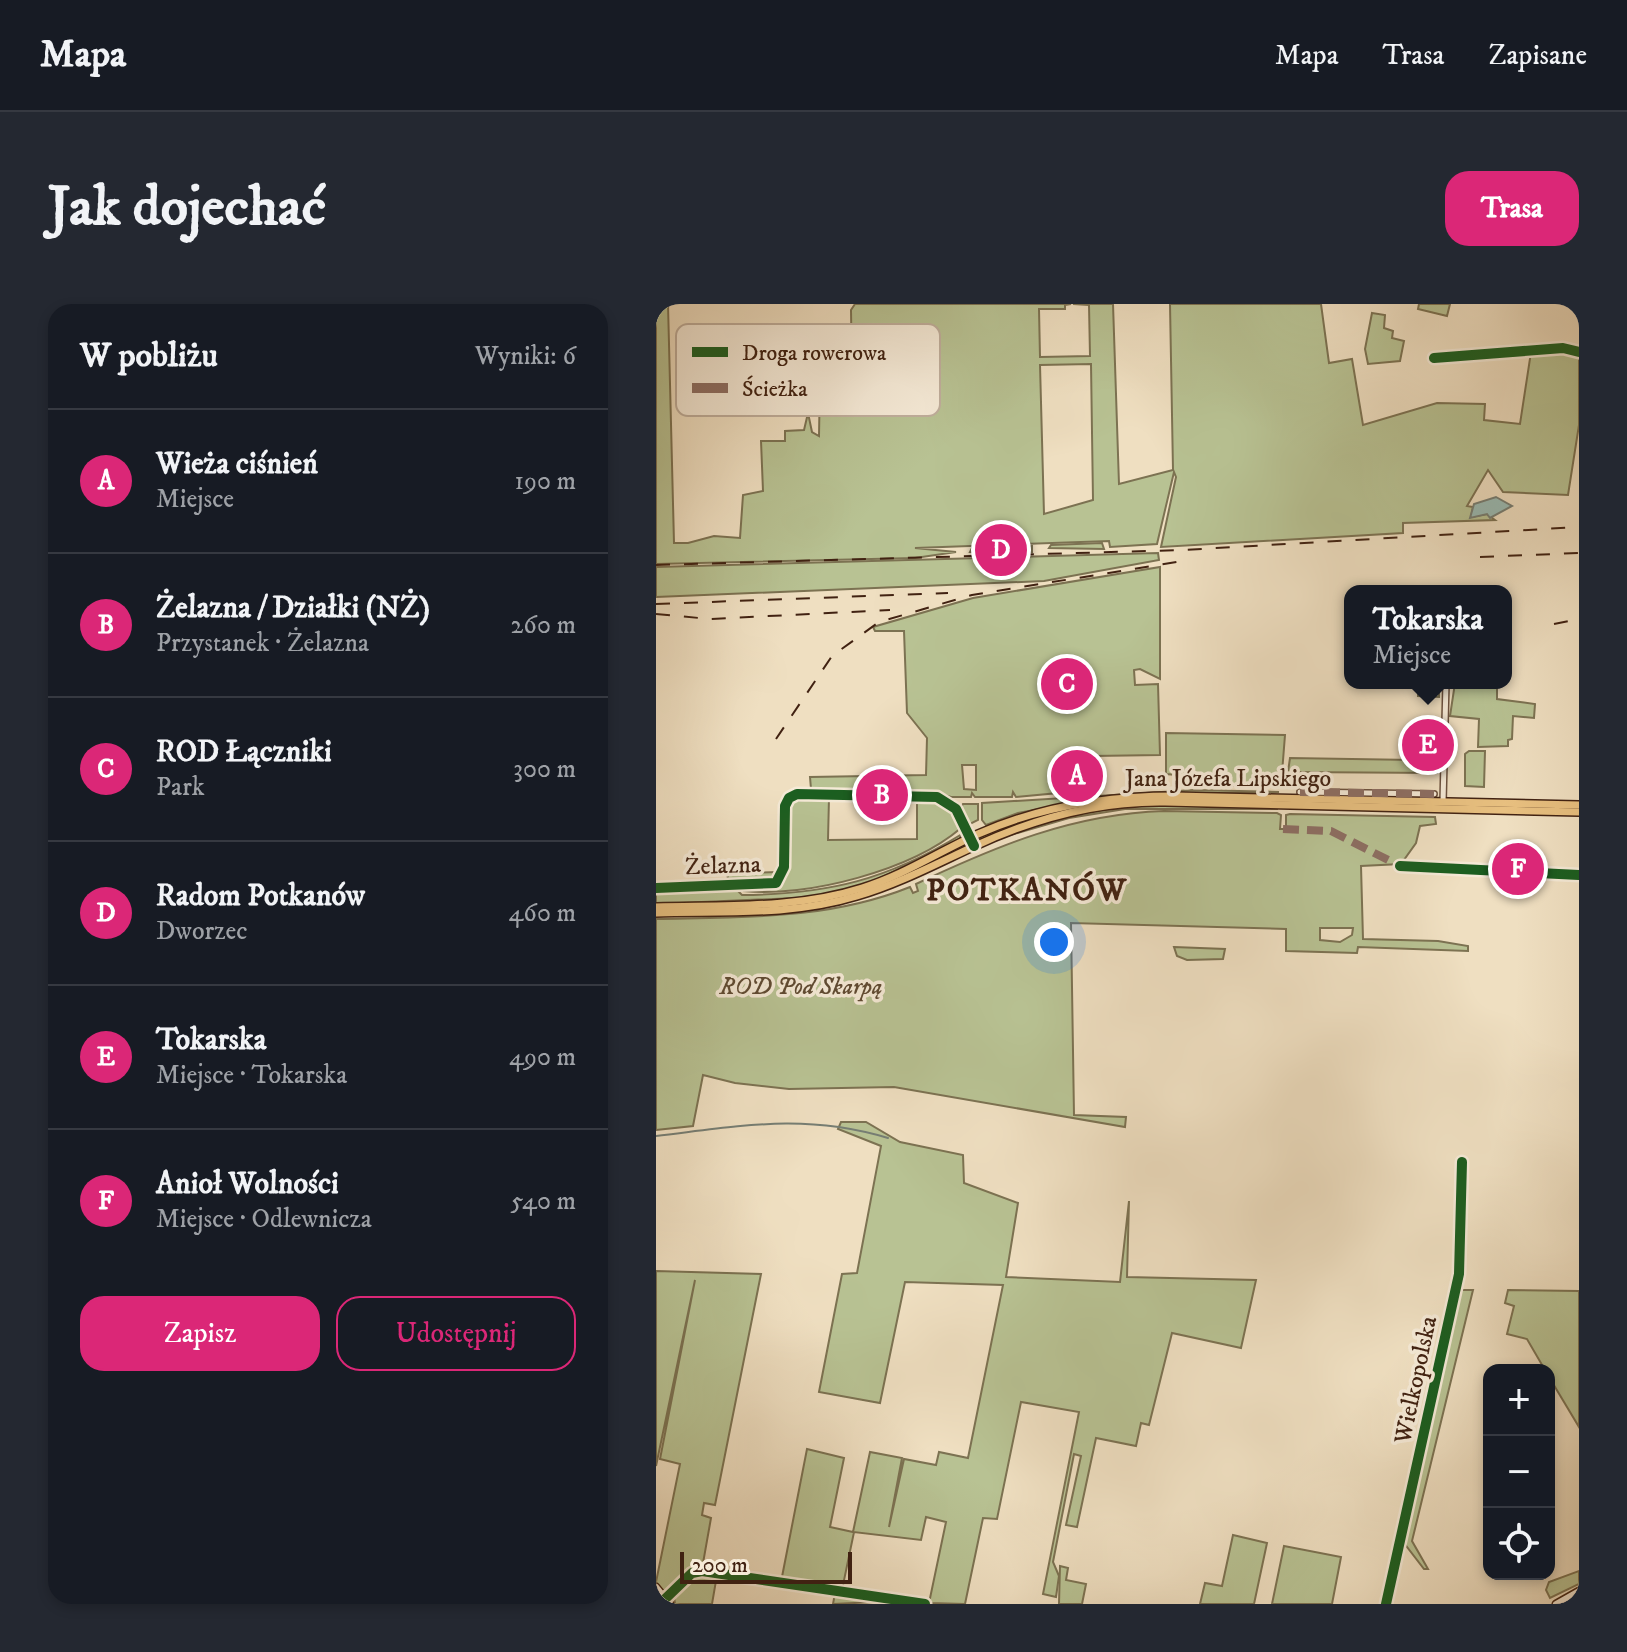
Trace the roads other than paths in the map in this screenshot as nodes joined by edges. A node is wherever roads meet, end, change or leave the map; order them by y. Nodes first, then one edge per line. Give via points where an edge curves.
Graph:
1 (1579, 352) edge
2 (1434, 358) dead end
3 (1446, 689) edge
4 (1300, 792) dead end
5 (1434, 794) dead end
6 (1579, 805) edge
7 (1443, 806) junction
8 (1579, 812) edge
9 (972, 842) junction
10 (1400, 866) dead end
11 (1579, 875) edge
12 (656, 888) edge
13 (656, 910) edge
14 (1462, 1162) dead end
15 (656, 1587) edge
16 (1579, 1591) edge
17 (668, 1601) edge
18 (925, 1604) edge
19 (1386, 1604) edge
20 (1556, 1604) edge

1 - 2 street via 1551,348
3 - 7 street
4 - 5 street
6 - 7 main road, Jana Józefa Lipskiego
7 - 8 main road, Jana Józefa Lipskiego
7 - 9 main road, Jana Józefa Lipskiego via 1125,797 1042,810
9 - 12 street, Żelazna via 954,807 937,797 797,794 784,808 784,867 776,883
9 - 13 main road, Jana Józefa Lipskiego via 897,883 833,902 788,909
10 - 11 street
14 - 19 street, Wielkopolska via 1459,1274
15 - 17 street
16 - 20 street
17 - 18 street via 692,1573 702,1571

